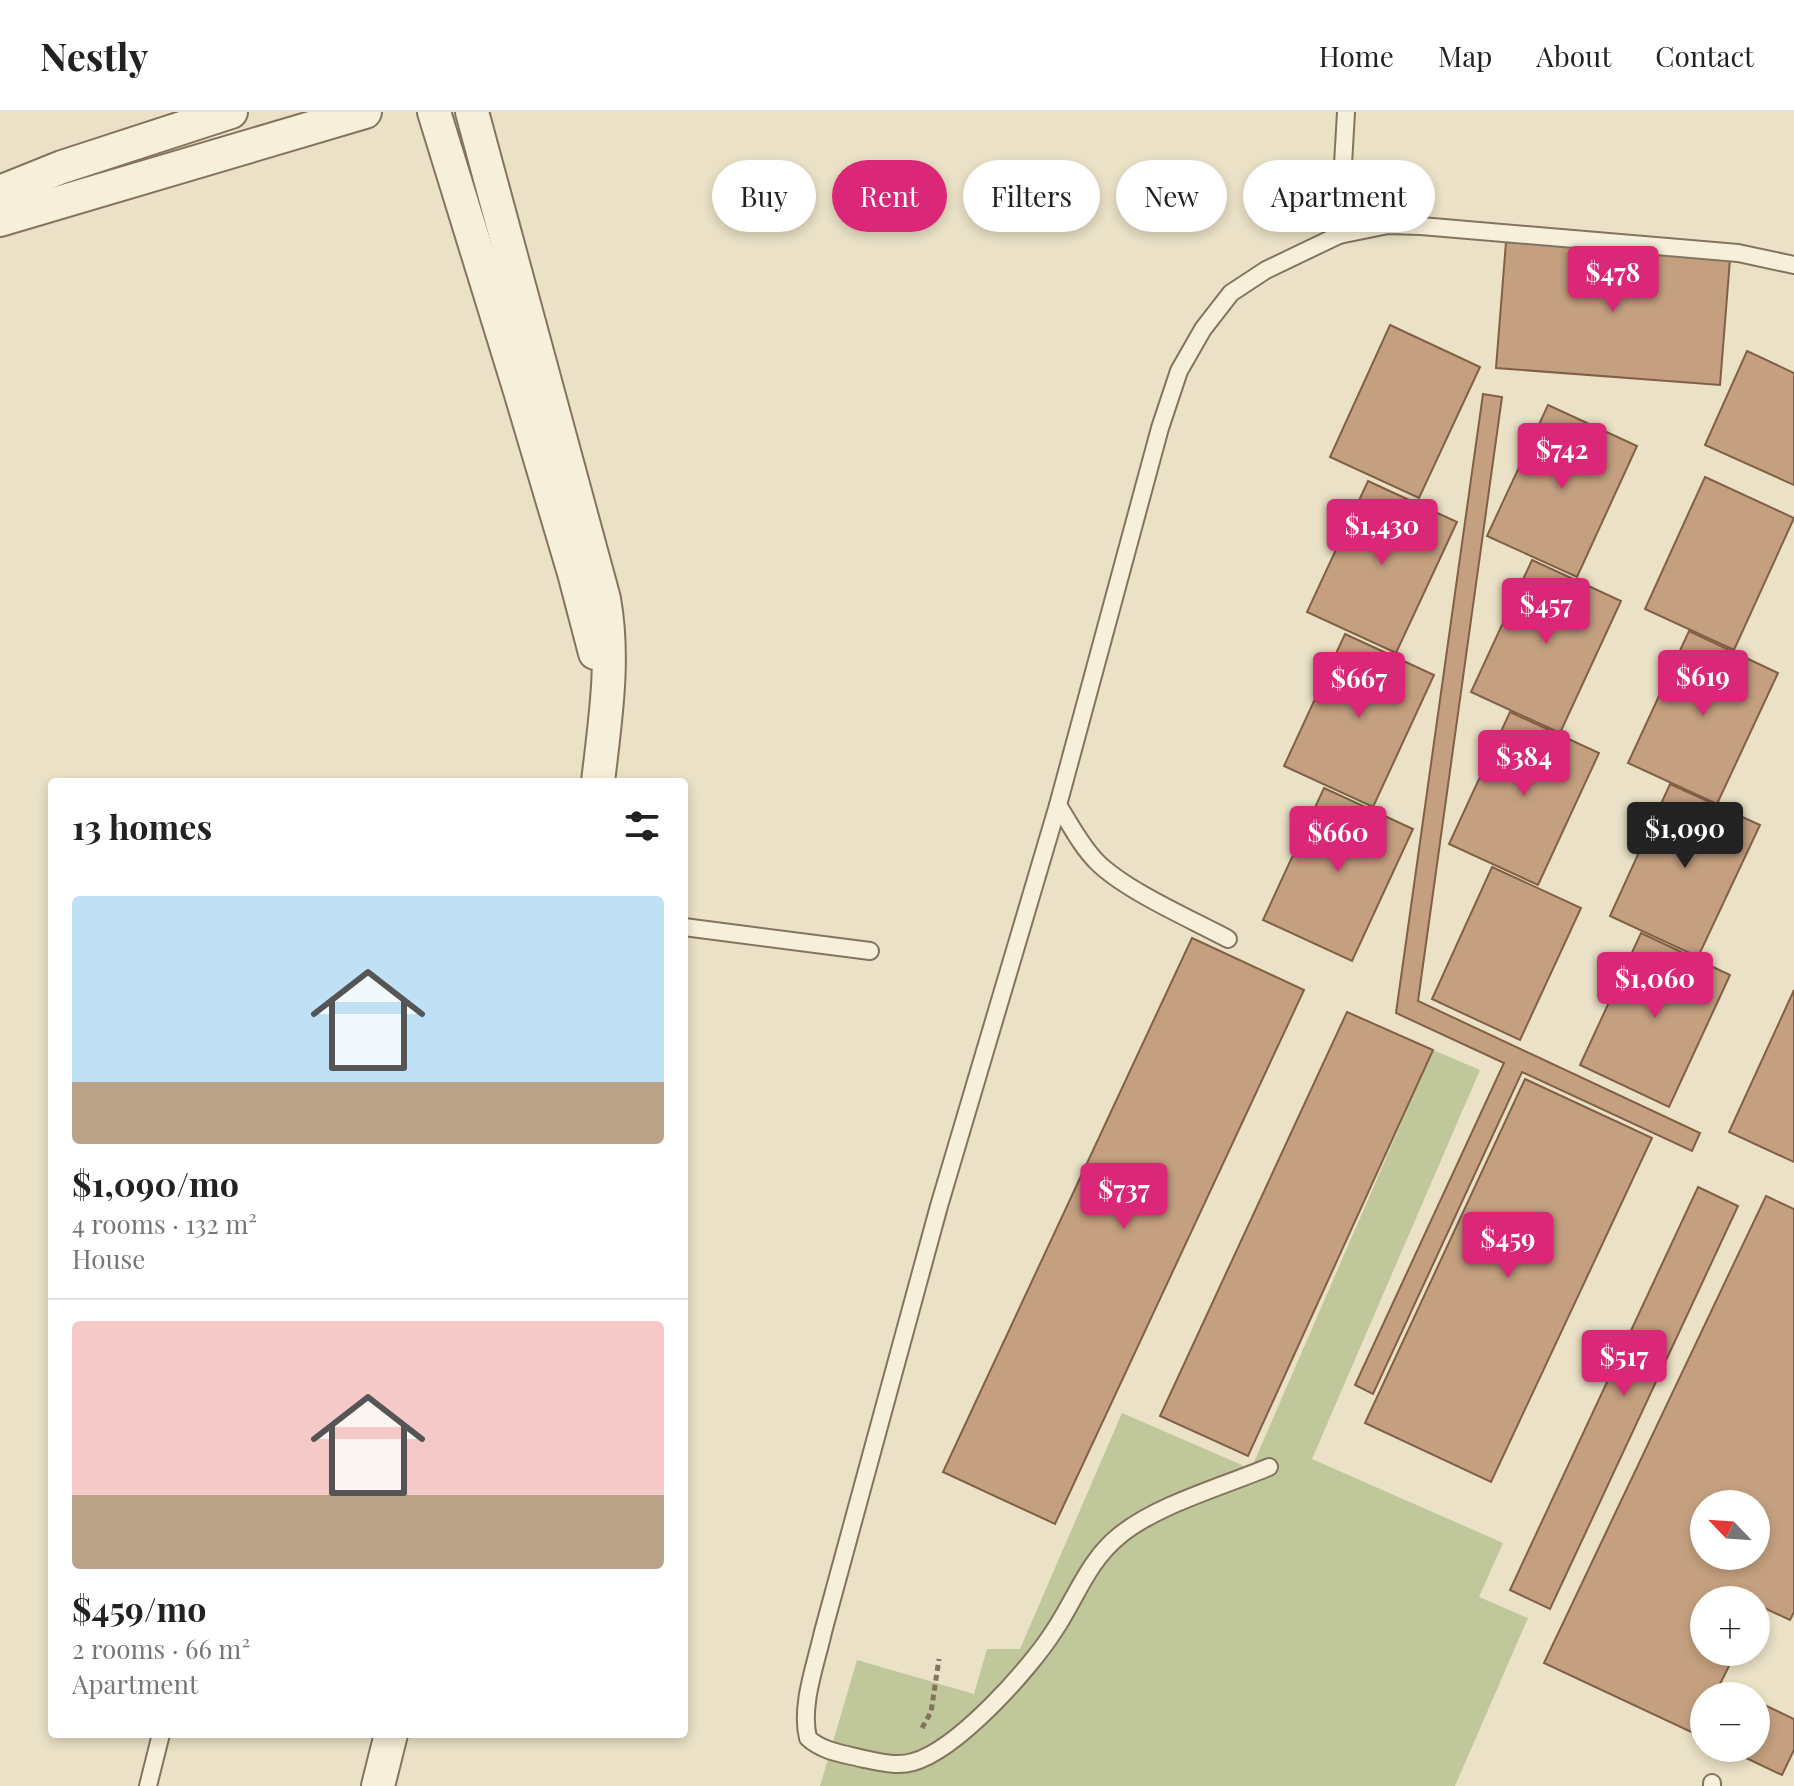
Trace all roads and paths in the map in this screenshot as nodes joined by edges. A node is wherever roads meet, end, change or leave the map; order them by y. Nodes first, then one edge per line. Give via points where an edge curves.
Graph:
1 (231, 112) edge
2 (365, 112) edge
3 (434, 112) edge
4 (472, 112) edge
5 (1346, 112) edge
6 (0, 192) edge
7 (0, 220) edge
8 (1339, 235) junction
9 (1794, 265) edge
10 (608, 698) junction
11 (598, 778) edge
12 (1058, 805) junction
13 (688, 928) edge
14 (1228, 939) dead end
15 (870, 951) dead end
16 (1269, 1467) dead end
17 (939, 1659) dead end
18 (160, 1738) edge
19 (390, 1738) edge
20 (883, 1763) junction
21 (148, 1786) edge
22 (378, 1786) edge

1 - 6 street
2 - 7 street
3 - 10 street
4 - 10 street via 604,599 610,644
5 - 8 lane
8 - 9 lane via 1388,225 1421,226 1738,253
8 - 12 lane via 1231,293 1179,371
10 - 11 street
12 - 14 lane via 1098,863
12 - 20 lane via 939,1206 809,1693 807,1731 815,1745
13 - 15 lane
16 - 20 lane via 1170,1507 1121,1534 1089,1568 1037,1655 980,1715 926,1758
17 - 20 path via 931,1712 913,1745
18 - 21 lane
19 - 22 street

